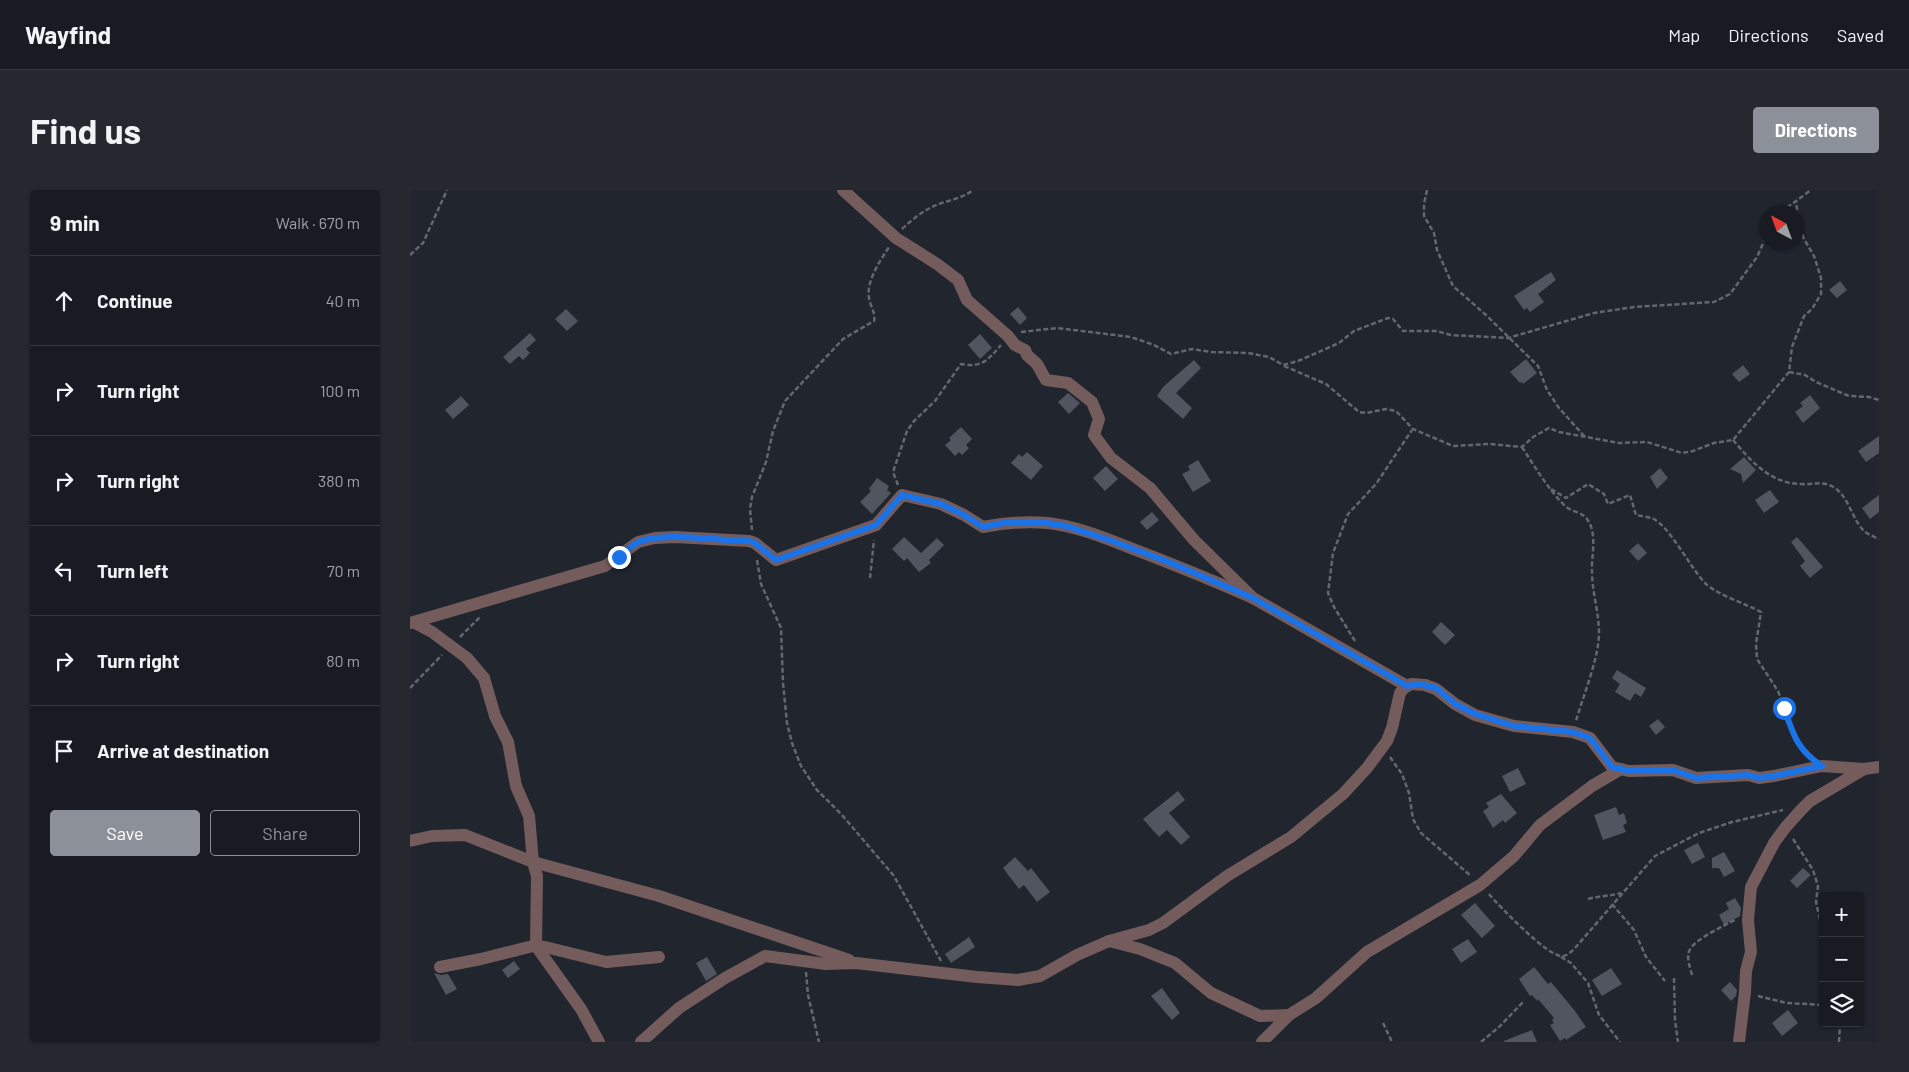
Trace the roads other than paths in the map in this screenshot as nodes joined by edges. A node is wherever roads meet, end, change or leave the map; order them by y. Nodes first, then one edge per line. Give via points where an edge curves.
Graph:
1 (843, 190) edge
2 (1253, 598) junction
3 (412, 623) edge
4 (1407, 686) junction
5 (1879, 767) edge
6 (1621, 769) junction
7 (1864, 769) junction
8 (410, 842) edge
9 (533, 862) junction
10 (1109, 941) junction
11 (536, 946) junction
12 (659, 957) dead end
13 (856, 962) junction
14 (440, 967) dead end
15 (1289, 1015) junction
16 (599, 1042) edge
17 (641, 1042) edge
18 (1262, 1042) edge
19 (1739, 1042) edge

1 - 2 street via 896,238 958,280 966,300 1025,350 1046,380 1068,383 1092,402 1099,420 1094,435 1111,458 1150,488 1194,540
2 - 3 street via 1163,560 1066,526 1008,522 983,527 941,504 902,495 876,525 776,560 749,541 655,538 638,542 605,566
2 - 4 street
3 - 9 street via 432,632 467,658 484,678 495,716 508,742 516,786 529,816
4 - 6 street via 1419,684 1436,688 1455,704 1475,714 1514,726 1573,732 1590,738 1612,767
4 - 10 street via 1400,693 1392,728 1383,747 1343,794 1291,838 1227,876 1164,923
5 - 7 street
6 - 7 street via 1673,770 1696,778 1748,775 1759,778 1822,766
6 - 15 street via 1592,786 1540,825 1514,856 1480,885 1367,952 1316,998
7 - 19 street via 1810,801 1774,843 1751,886 1748,912 1751,952
8 - 9 street via 432,836 465,835
9 - 11 street via 537,876
9 - 13 street via 659,896
10 - 13 street via 1030,979 1018,980
10 - 15 street via 1175,963 1211,993 1260,1016
11 - 12 street via 606,962
11 - 14 street
11 - 16 street via 581,1009
13 - 17 street via 826,964 765,956 678,1008
15 - 18 street

